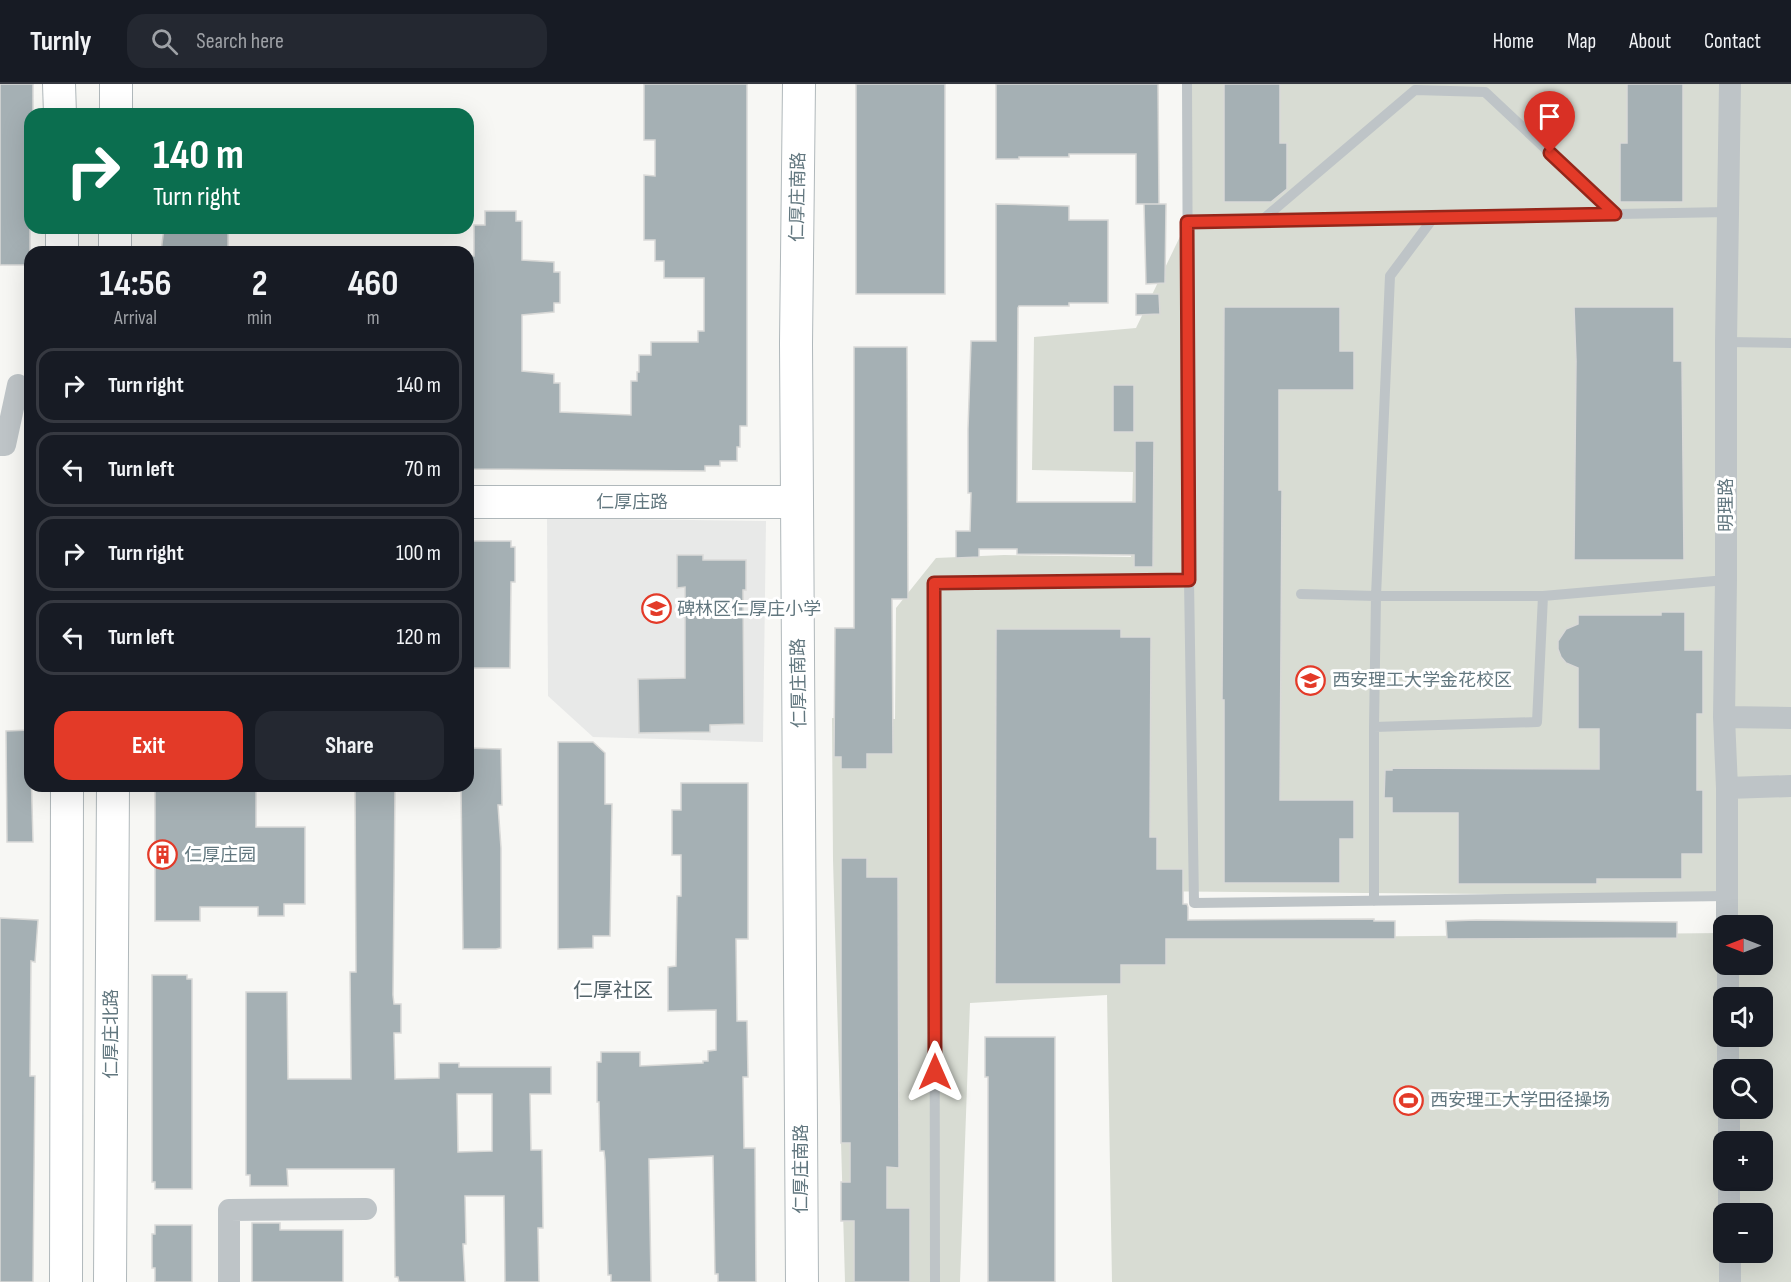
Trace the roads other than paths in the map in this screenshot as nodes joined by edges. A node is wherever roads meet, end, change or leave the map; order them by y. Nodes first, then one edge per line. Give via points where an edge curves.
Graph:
1 (59, 84) edge
2 (116, 84) edge
3 (799, 84) edge
4 (1187, 84) edge
5 (1730, 84) edge
6 (60, 108) edge
7 (116, 108) edge
8 (1728, 212) junction
9 (1615, 214) junction
10 (1434, 217) junction
11 (1262, 220) junction
12 (1187, 222) junction
13 (1726, 342) junction
14 (1791, 343) edge
15 (18, 386) dead end
16 (0, 445) edge
17 (474, 502) edge
18 (796, 502) junction
19 (1189, 580) junction
20 (1726, 580) junction
21 (1300, 594) dead end
22 (1376, 596) junction
23 (1544, 596) junction
24 (1724, 717) junction
25 (1791, 718) edge
26 (1374, 727) junction
27 (1791, 786) edge
28 (1727, 788) junction
29 (67, 792) edge
30 (112, 792) edge
31 (1727, 896) junction
32 (1374, 901) junction
33 (1727, 915) edge
34 (366, 1209) dead end
35 (1730, 1263) edge
36 (66, 1282) edge
37 (110, 1282) edge
38 (228, 1282) edge
39 (801, 1282) edge
40 (936, 1282) edge
41 (1730, 1282) edge

1 - 6 street
2 - 7 street
3 - 18 street, 仁厚庄南路
4 - 12 lane
5 - 8 street, 明理路
8 - 9 lane
8 - 13 street, 明理路
9 - 10 lane
9 - 11 lane via 1485,92 1415,90
10 - 11 lane
10 - 22 lane via 1390,276
11 - 12 lane
12 - 19 lane
13 - 14 lane
13 - 20 street, 明理路
15 - 16 street via 5,445
17 - 18 street, 仁厚庄路
18 - 39 street, 仁厚庄南路
19 - 32 lane via 1194,903
19 - 40 lane via 934,583
20 - 23 lane
20 - 24 street, 明理路
21 - 22 lane
22 - 23 lane
22 - 26 lane
23 - 26 lane via 1537,723
24 - 25 street
24 - 28 street, 明理路
26 - 32 lane
27 - 28 street
28 - 31 street, 明理路
29 - 36 street
30 - 37 street, 仁厚庄北路
31 - 32 lane
31 - 33 street, 明理路
34 - 38 street via 229,1210
35 - 41 street

